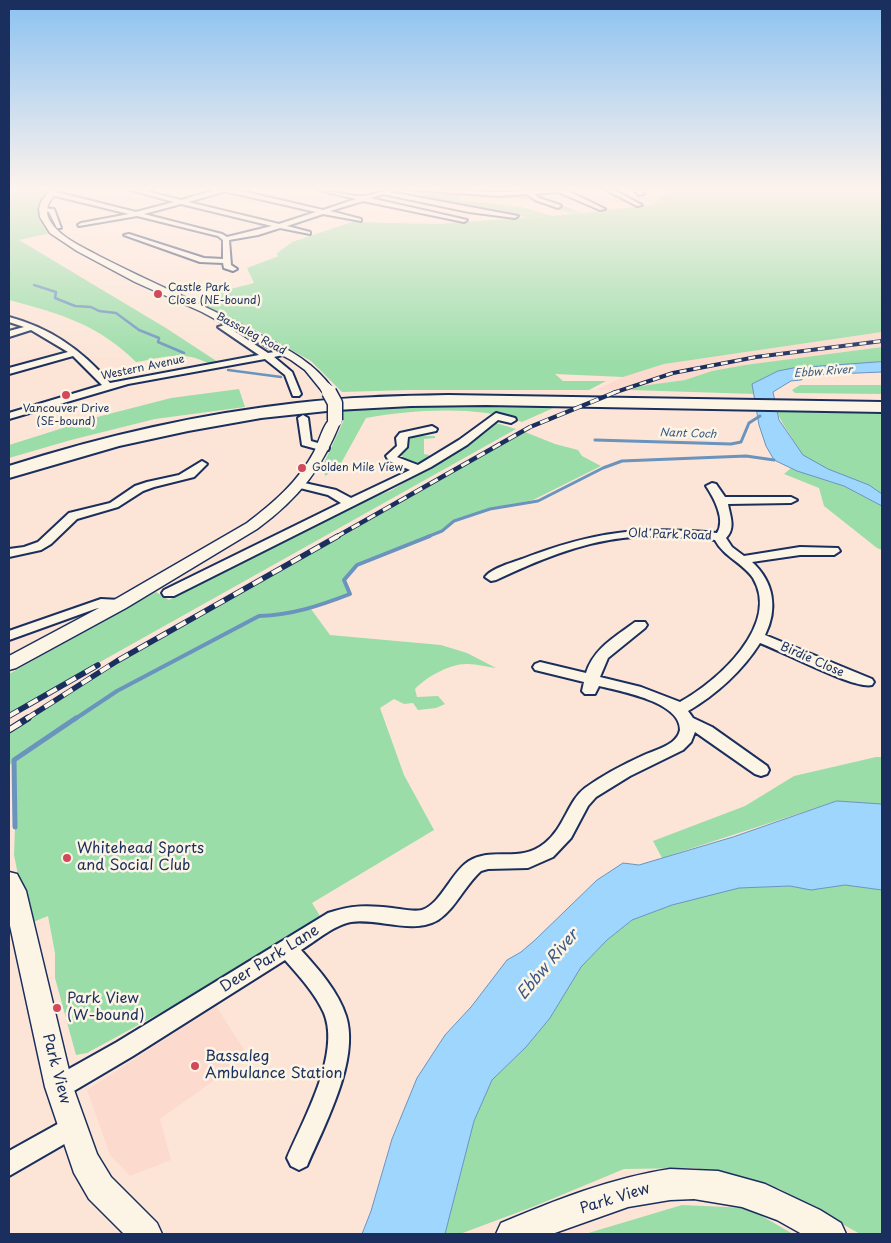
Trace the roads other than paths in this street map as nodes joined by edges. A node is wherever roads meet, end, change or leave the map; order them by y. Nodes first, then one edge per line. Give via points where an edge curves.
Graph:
1 (79, 248) edge
2 (167, 248) edge
3 (226, 248) edge
4 (227, 261) junction
5 (233, 269) dead end
6 (9, 319) edge
7 (32, 327) junction
8 (222, 327) dead end
9 (9, 334) edge
10 (76, 352) junction
11 (284, 352) junction
12 (268, 356) junction
13 (9, 371) edge
14 (108, 386) junction
15 (296, 394) dead end
16 (882, 399) edge
17 (721, 402) junction
18 (813, 404) junction
19 (882, 407) edge
20 (882, 411) edge
21 (9, 416) edge
22 (303, 418) dead end
23 (511, 420) dead end
24 (432, 429) dead end
25 (324, 448) junction
26 (9, 462) edge
27 (202, 464) dead end
28 (418, 469) junction
29 (9, 472) edge
30 (300, 485) junction
31 (712, 486) dead end
32 (791, 500) dead end
33 (721, 501) junction
34 (350, 503) junction
35 (720, 537) junction
36 (834, 551) dead end
37 (9, 553) edge
38 (743, 560) junction
39 (490, 577) dead end
40 (169, 593) dead end
41 (120, 604) junction
42 (640, 625) dead end
43 (9, 636) edge
44 (758, 637) junction
45 (9, 664) edge
46 (540, 667) dead end
47 (867, 682) dead end
48 (592, 686) junction
49 (683, 715) junction
50 (761, 770) dead end
51 (9, 881) edge
52 (288, 949) junction
53 (59, 1088) junction
54 (72, 1127) junction
55 (299, 1158) dead end
56 (9, 1164) edge
57 (146, 1234) edge
58 (512, 1234) edge
59 (830, 1234) edge

1 - 11 street, Bassaleg Road
2 - 4 street via 203,260
3 - 4 street
4 - 5 street
6 - 7 street
7 - 9 street
7 - 10 street
8 - 12 street, Bassaleg Road
10 - 13 street
10 - 14 street
11 - 12 street, Western Avenue
11 - 25 street, Bassaleg Road, bridge via 309,368 335,403 335,420
12 - 14 street, Western Avenue
12 - 15 street, Bassaleg Road via 289,374
14 - 21 street, Western Avenue
16 - 18 highway
17 - 18 highway
17 - 26 highway via 480,392 291,402 210,412 150,424
17 - 29 highway via 385,402 300,408 172,428 114,441
18 - 19 highway
18 - 20 highway
22 - 25 street via 306,443
23 - 28 street via 496,416 450,452
24 - 28 street via 404,434 402,446 391,456
25 - 30 street, Bassaleg Road
27 - 37 street via 186,477 143,487 120,502 74,516 61,524 41,545
28 - 34 street
30 - 34 street via 332,492
30 - 41 street, Bassaleg Road via 252,526
31 - 33 street
32 - 33 street
33 - 35 street via 726,532
34 - 40 street
35 - 38 street, Old Park Road via 731,552
35 - 39 street, Old Park Road via 656,533 604,537 536,558
36 - 38 street via 800,551
38 - 44 street, Old Park Road via 760,578 767,600 764,623
41 - 43 street via 90,606
41 - 45 street, Bassaleg Road
42 - 48 street via 606,652 594,669
44 - 47 street, Birdie Close
44 - 49 street, Old Park Road
46 - 48 street
48 - 49 street via 636,690
49 - 50 street
49 - 52 street, Deer Park Lane via 687,733 679,745 591,793 568,831 544,853 522,862 481,863 425,917 345,914
51 - 53 street, Park View via 14,891
52 - 53 street, Deer Park Lane
52 - 55 street via 325,996 336,1018 338,1036 337,1057
53 - 54 street, Park View
54 - 56 street
54 - 57 street, Park View via 85,1162 100,1188
58 - 59 street, Park View via 611,1197 646,1187 682,1184 717,1184 748,1193 782,1205

